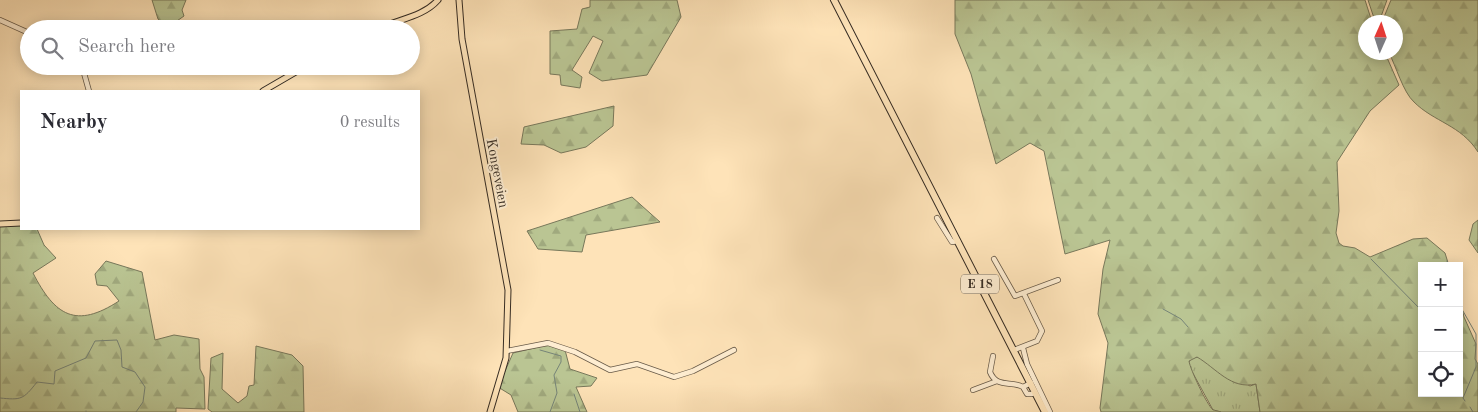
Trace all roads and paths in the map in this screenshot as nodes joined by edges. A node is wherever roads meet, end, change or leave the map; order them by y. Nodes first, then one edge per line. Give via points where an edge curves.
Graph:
1 (438, 0) edge
2 (459, 0) edge
3 (834, 0) edge
4 (0, 20) edge
5 (403, 20) edge
6 (20, 29) edge
7 (85, 75) edge
8 (290, 75) edge
9 (89, 90) edge
10 (264, 90) edge
11 (944, 214) junction
12 (20, 223) edge
13 (0, 224) edge
14 (958, 241) junction
15 (994, 259) dead end
16 (1058, 280) dead end
17 (1024, 294) junction
18 (1023, 348) junction
19 (734, 350) dead end
20 (1014, 350) junction
21 (507, 351) junction
22 (993, 356) dead end
23 (996, 381) junction
24 (1031, 383) junction
25 (1023, 387) junction
26 (973, 390) dead end
27 (1032, 394) dead end
28 (490, 412) edge
29 (1045, 412) edge
30 (1050, 412) edge

1 - 5 main road via 425,12
2 - 21 main road, Kongeveien via 464,53 507,278
3 - 11 highway, E 18
4 - 6 street
7 - 9 street
8 - 10 main road
11 - 14 highway, E 18
11 - 14 street via 935,218 952,242
12 - 13 main road
14 - 20 highway, E 18
15 - 17 street via 1013,295
16 - 17 street
17 - 18 street via 1042,331 1037,341
18 - 20 street
18 - 30 street via 1026,364
19 - 21 street via 674,377 637,364 610,370 575,352 548,343
20 - 24 highway, E 18
21 - 28 main road, Kongeveien
22 - 23 street via 990,372
23 - 25 street
23 - 26 street
24 - 25 street
24 - 29 highway, E 18
25 - 27 street via 1025,393

